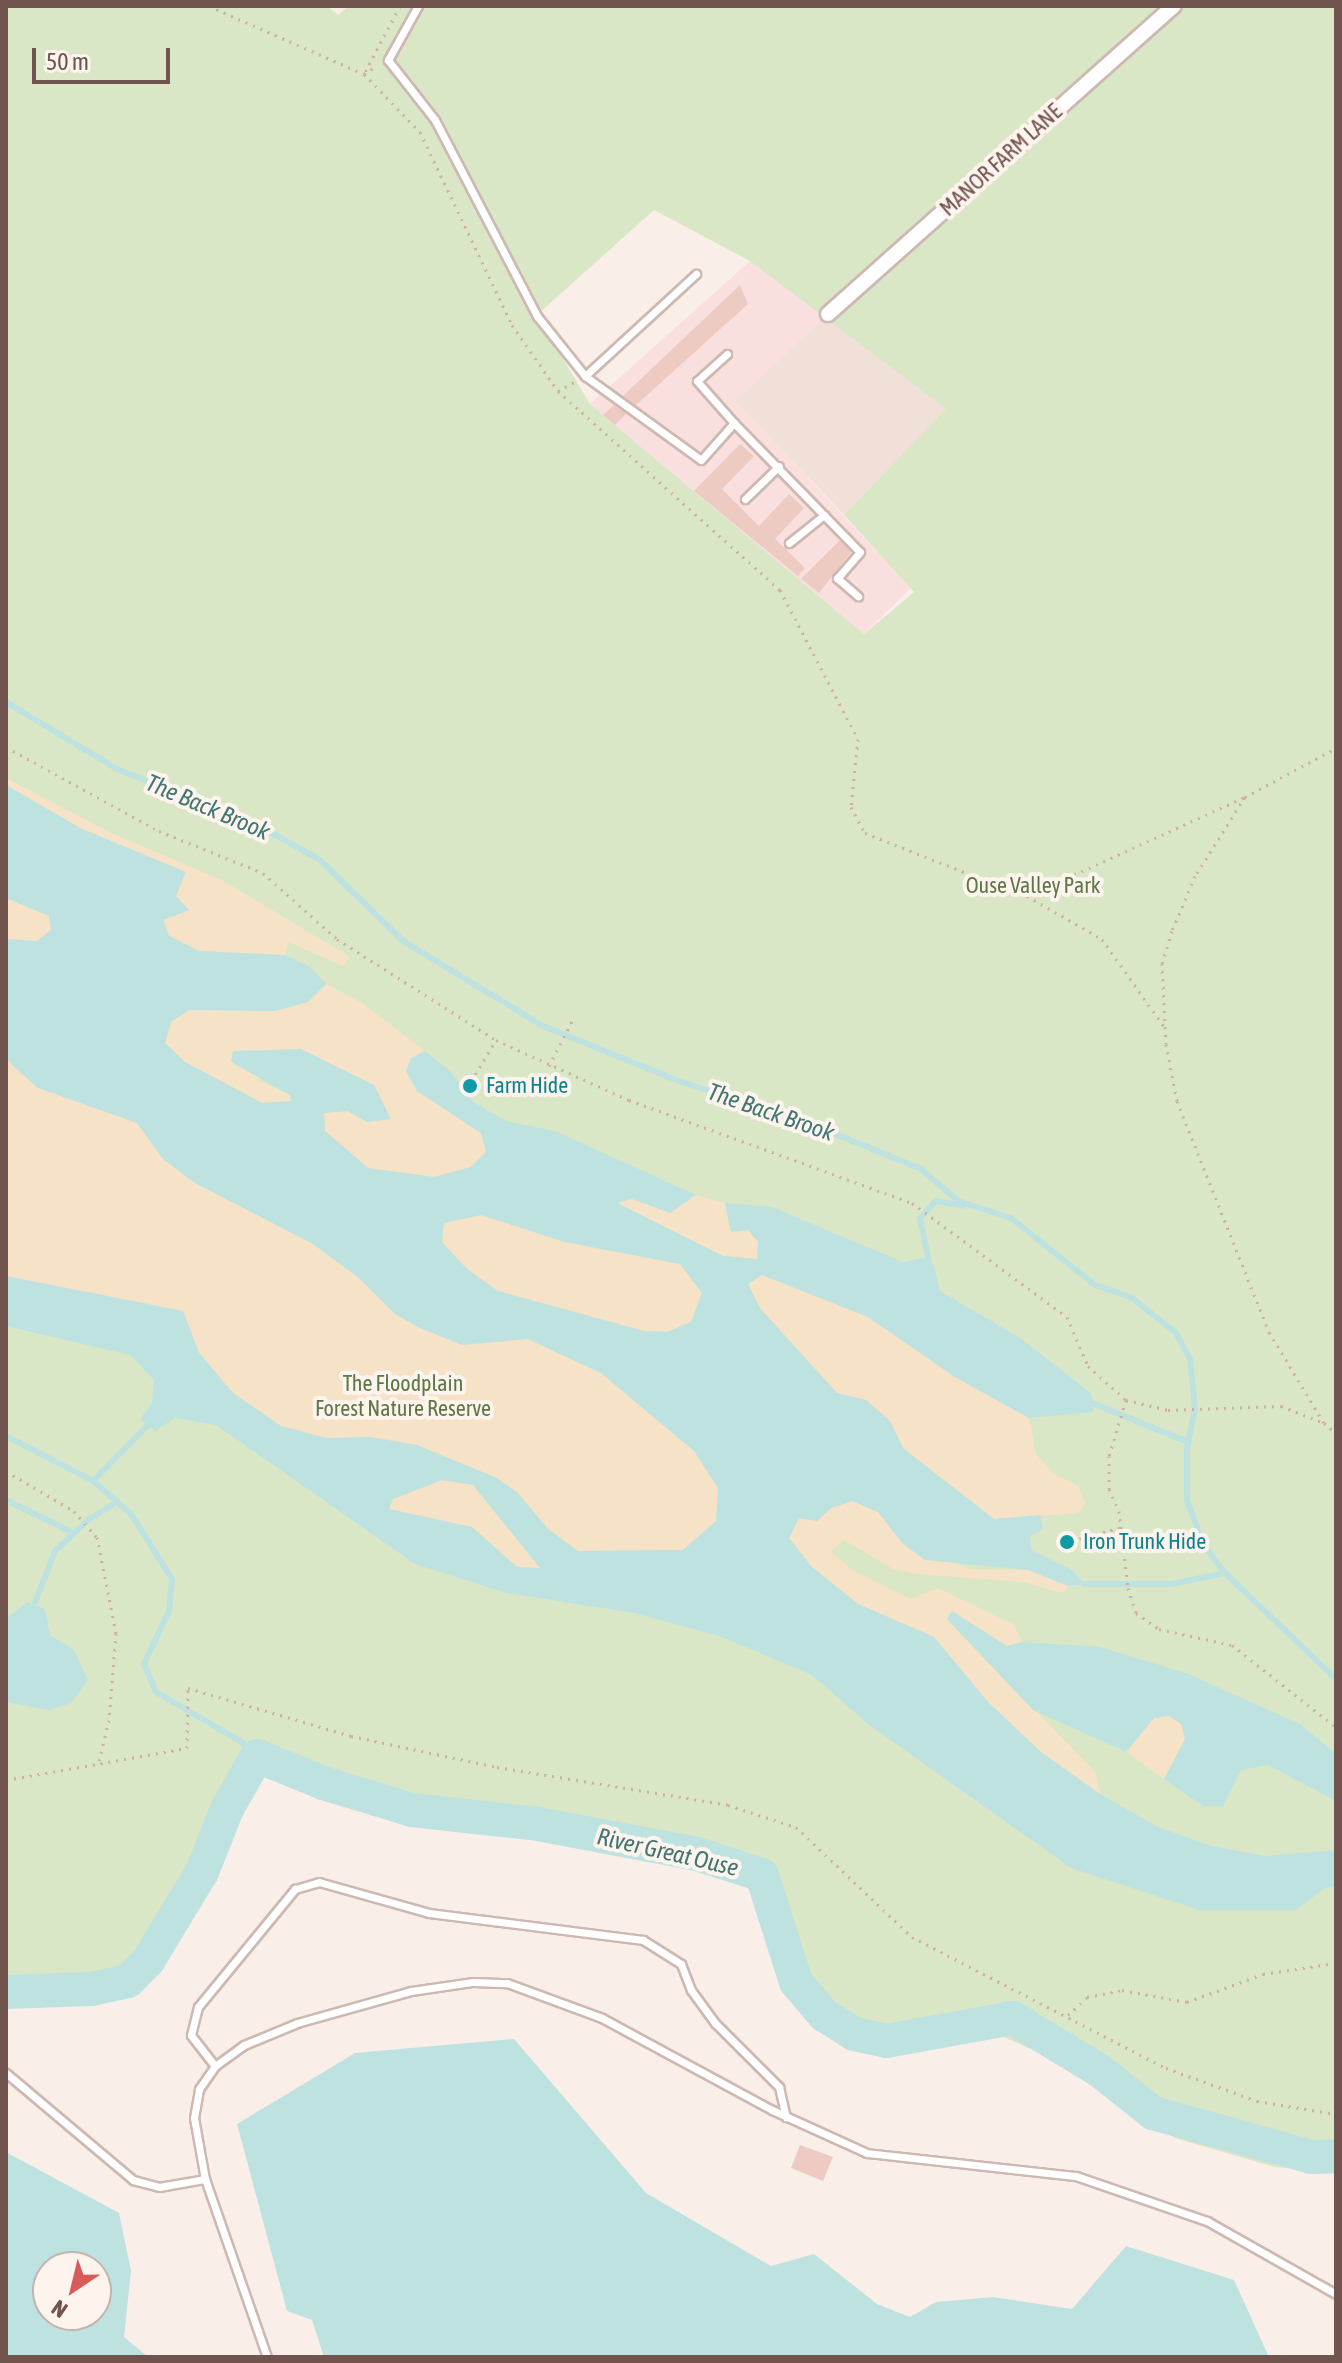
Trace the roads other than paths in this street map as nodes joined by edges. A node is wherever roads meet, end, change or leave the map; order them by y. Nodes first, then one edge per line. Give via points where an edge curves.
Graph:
1 (418, 6) edge
2 (1174, 6) edge
3 (696, 274) dead end
4 (828, 314) dead end
5 (727, 354) dead end
6 (585, 376) junction
7 (734, 423) junction
8 (779, 466) junction
9 (745, 499) dead end
10 (824, 515) junction
11 (789, 543) dead end
12 (858, 596) dead end
13 (215, 2066) junction
14 (6, 2073) edge
15 (786, 2117) junction
16 (205, 2179) junction
17 (1336, 2294) edge
18 (267, 2357) edge

1 - 6 lane via 388,60 435,120 537,316
2 - 4 street, MANOR FARM LANE
3 - 6 lane
5 - 7 lane via 697,381
6 - 7 lane via 701,460
7 - 8 lane
8 - 9 lane
8 - 10 lane
10 - 11 lane
10 - 12 lane via 860,552 837,578
13 - 15 lane via 244,2045 297,2023 411,1991 507,1983 602,2018
13 - 15 lane via 191,2035 198,2007 295,1889 319,1882 429,1913 643,1940 681,1964 691,1990 715,2023 779,2087
13 - 16 lane via 199,2089 194,2118
14 - 16 lane via 133,2180 159,2187
15 - 17 lane via 867,2153 1076,2176 1207,2221
16 - 18 lane

